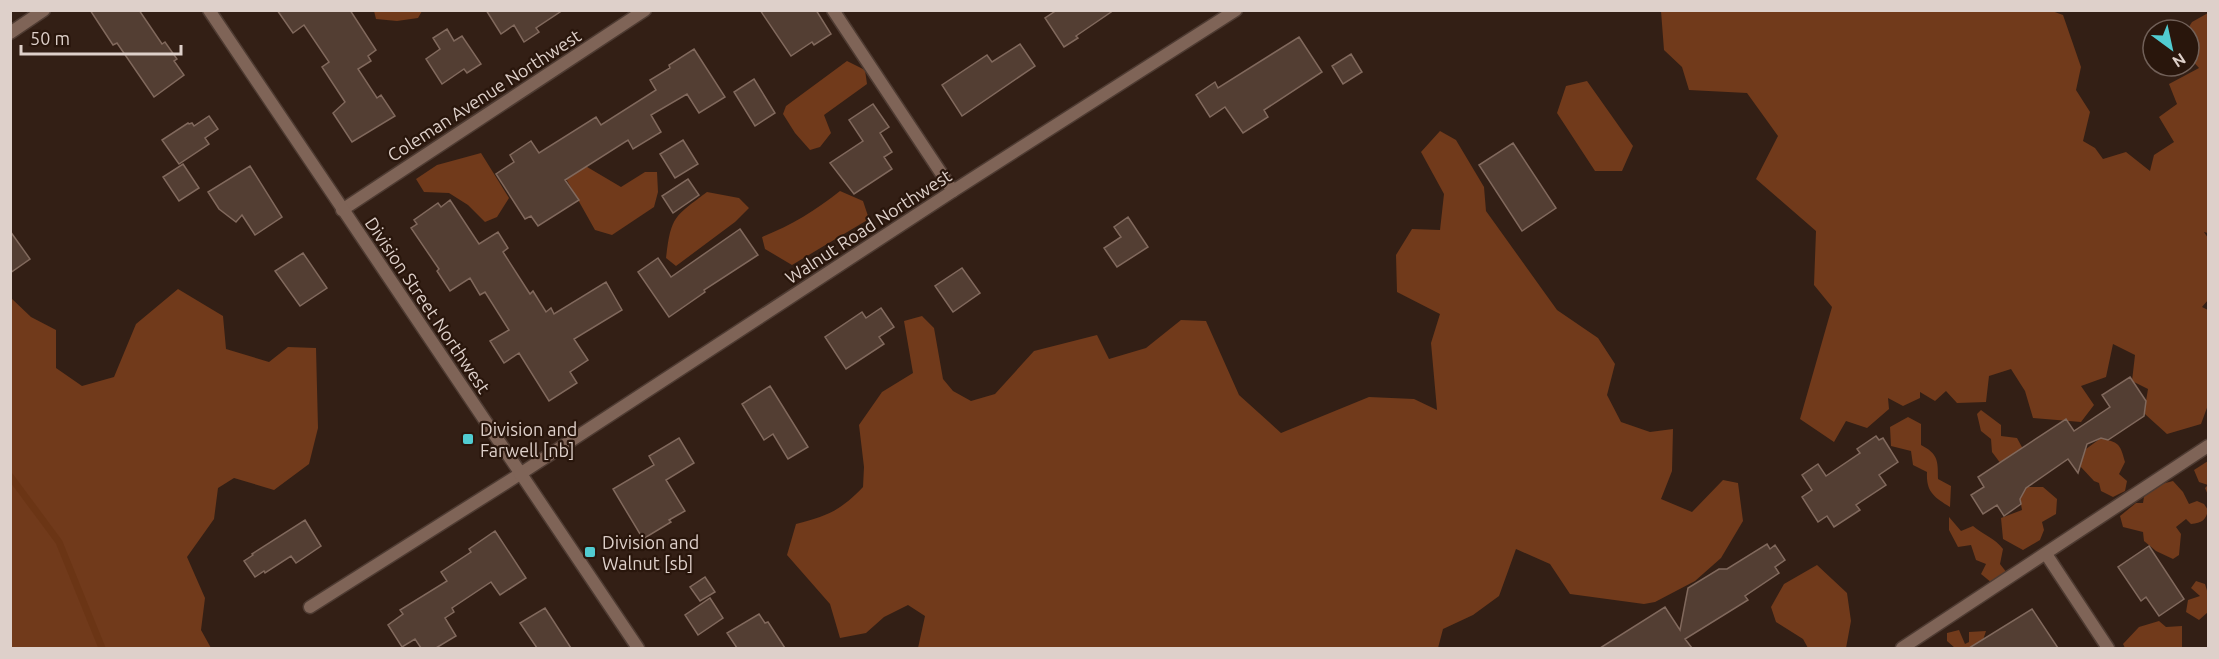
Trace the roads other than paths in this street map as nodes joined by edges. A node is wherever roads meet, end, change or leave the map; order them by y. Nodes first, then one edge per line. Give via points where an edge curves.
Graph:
1 (44, 10) edge
2 (209, 10) edge
3 (645, 10) edge
4 (833, 10) edge
5 (1236, 10) edge
6 (10, 33) edge
7 (953, 191) junction
8 (342, 210) junction
9 (2208, 446) edge
10 (520, 474) junction
11 (2046, 554) junction
12 (310, 608) dead end
13 (638, 648) edge
14 (1902, 648) edge
15 (2108, 648) edge

1 - 6 street
2 - 8 street, Division Street Northwest
3 - 8 street, Coleman Avenue Northwest
4 - 7 street
5 - 7 street, Walnut Road Northwest
7 - 10 street, Walnut Road Northwest
8 - 10 street, Division Street Northwest
9 - 11 street
10 - 12 street, Walnut Road Northwest
10 - 13 street, Division Street Northwest
11 - 14 street
11 - 15 street

